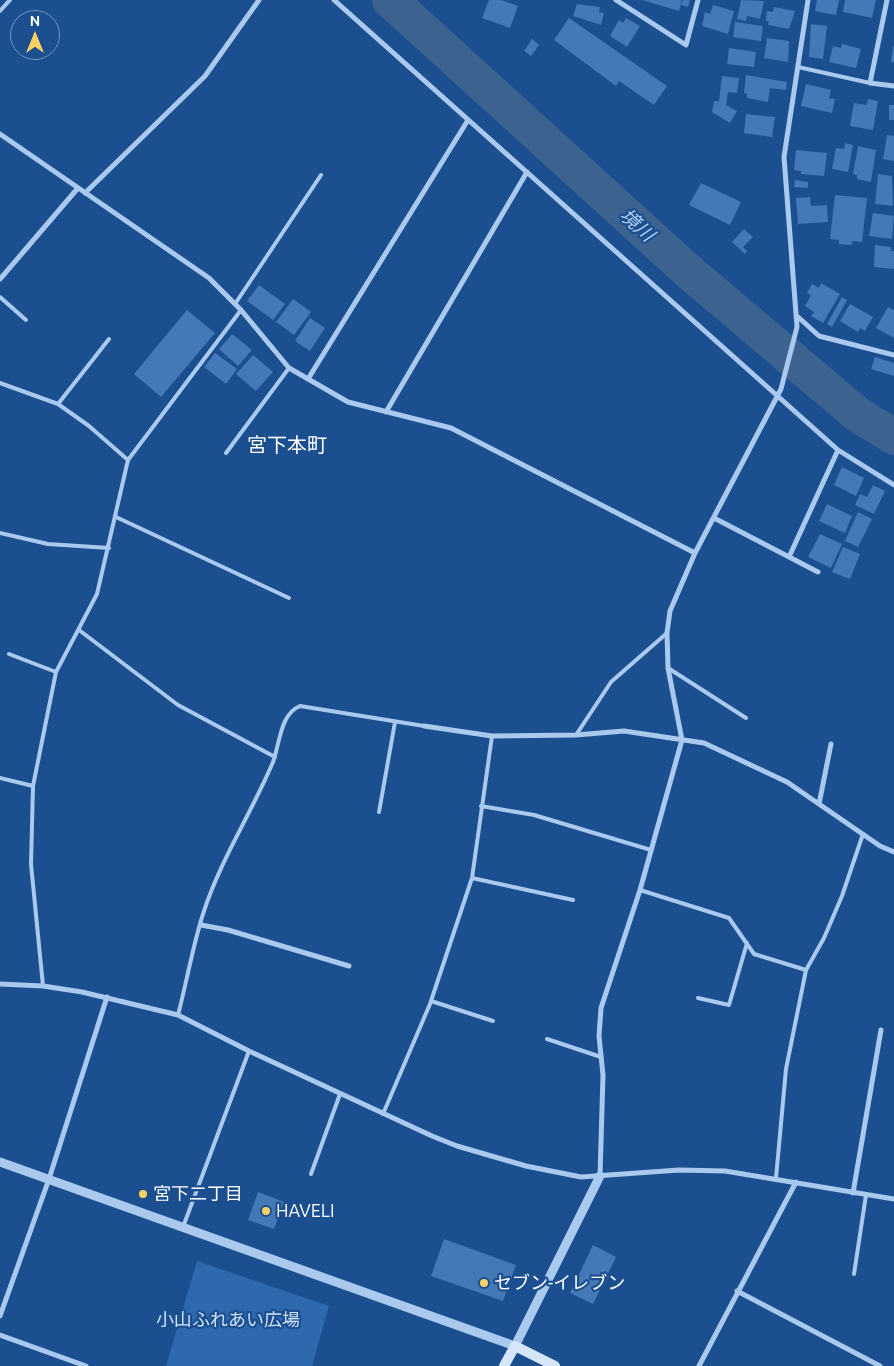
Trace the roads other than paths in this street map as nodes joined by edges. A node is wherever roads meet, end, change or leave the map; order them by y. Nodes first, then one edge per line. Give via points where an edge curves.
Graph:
1 (10, 0) edge
2 (259, 0) edge
3 (334, 0) edge
4 (616, 0) edge
5 (698, 0) edge
6 (808, 0) edge
7 (887, 0) edge
8 (0, 11) edge
9 (798, 67) junction
10 (870, 83) junction
11 (894, 86) edge
12 (468, 120) junction
13 (0, 134) edge
14 (527, 172) junction
15 (321, 175) dead end
16 (78, 188) junction
17 (85, 193) junction
18 (0, 279) edge
19 (0, 297) edge
20 (235, 304) junction
21 (241, 310) junction
22 (797, 316) junction
23 (26, 320) dead end
24 (109, 339) dead end
25 (894, 355) edge
26 (289, 368) junction
27 (308, 379) junction
28 (0, 383) edge
29 (777, 396) junction
30 (58, 404) junction
31 (386, 412) junction
32 (838, 450) junction
33 (226, 453) dead end
34 (128, 460) junction
35 (894, 484) edge
36 (116, 517) junction
37 (714, 518) junction
38 (0, 533) edge
39 (109, 548) junction
40 (695, 553) junction
41 (789, 557) junction
42 (818, 572) dead end
43 (289, 598) dead end
44 (79, 630) junction
45 (667, 633) junction
46 (9, 654) dead end
47 (668, 668) junction
48 (56, 672) junction
49 (746, 718) dead end
50 (395, 722) junction
51 (424, 726) joint
52 (576, 734) junction
53 (492, 736) junction
54 (682, 740) junction
55 (831, 744) dead end
56 (275, 757) junction
57 (0, 778) edge
58 (33, 786) junction
59 (819, 804) junction
60 (481, 806) junction
61 (379, 812) dead end
62 (863, 834) junction
63 (651, 850) junction
64 (894, 852) edge
65 (472, 878) junction
66 (640, 890) junction
67 (573, 900) dead end
68 (201, 924) junction
69 (747, 943) junction
70 (349, 966) dead end
71 (806, 970) junction
72 (0, 984) edge
73 (43, 986) junction
74 (107, 998) junction
75 (698, 998) dead end
76 (431, 1001) junction
77 (178, 1015) junction
78 (493, 1021) dead end
79 (881, 1030) dead end
80 (546, 1040) dead end
81 (249, 1051) junction
82 (601, 1057) junction
83 (340, 1094) junction
84 (383, 1114) junction
85 (0, 1162) edge
86 (311, 1174) dead end
87 (600, 1176) junction
88 (776, 1178) junction
89 (49, 1180) junction
90 (796, 1182) junction
91 (853, 1193) junction
92 (866, 1195) junction
93 (894, 1199) edge
94 (183, 1228) junction
95 (854, 1274) dead end
96 (737, 1292) junction
97 (0, 1316) edge
98 (0, 1334) edge
99 (515, 1346) junction
100 (86, 1366) edge
101 (504, 1366) edge
102 (555, 1366) edge
103 (699, 1366) edge
104 (880, 1366) edge

1 - 8 lane
2 - 17 street via 205,76
3 - 12 street
4 - 5 street via 686,45
6 - 9 street
7 - 10 street
9 - 10 lane
9 - 22 street via 784,157
10 - 11 street
12 - 14 street
12 - 27 street
13 - 16 street
14 - 29 street
14 - 31 street
15 - 20 lane
16 - 17 street
16 - 18 street
17 - 20 street via 209,278
19 - 23 lane
20 - 21 street
21 - 26 street
21 - 34 lane
22 - 25 street via 819,336
22 - 29 street via 797,327
24 - 30 lane
26 - 27 street
26 - 33 lane
27 - 31 street via 348,402
28 - 30 lane
29 - 32 street
29 - 37 street
30 - 34 lane
31 - 40 street via 451,428
32 - 35 street
32 - 41 street
34 - 36 lane
36 - 39 lane
36 - 43 lane
37 - 40 street
37 - 41 street
38 - 39 lane via 48,544
39 - 44 lane via 97,594
40 - 45 street via 670,610
41 - 42 street
44 - 48 lane
44 - 56 lane via 178,705
45 - 47 street
45 - 52 lane via 611,682
46 - 48 lane
47 - 49 lane
47 - 54 street
48 - 58 lane
50 - 51 lane
50 - 56 lane via 300,706 286,716
50 - 61 lane
51 - 53 street
52 - 53 street
52 - 54 street via 624,731
53 - 60 lane
54 - 59 street via 704,743 787,782
54 - 63 street
55 - 59 street
56 - 68 lane via 225,862
57 - 58 lane
58 - 73 lane via 31,864
59 - 62 street
60 - 63 lane via 534,815
60 - 65 lane
62 - 64 street
62 - 71 lane via 842,896
63 - 66 street
65 - 67 lane
65 - 76 lane
66 - 69 lane via 729,918
66 - 82 street via 601,1008
68 - 70 street
68 - 77 lane
69 - 71 lane via 754,954
69 - 75 lane via 729,1005
71 - 88 lane via 786,1070
72 - 73 street
73 - 74 street
74 - 77 street
74 - 89 street
76 - 78 lane
76 - 84 lane
77 - 81 street
79 - 91 street
80 - 82 lane
81 - 83 street
81 - 94 lane
82 - 87 street
83 - 84 street
83 - 86 lane
84 - 87 street via 457,1146 526,1166 580,1177
85 - 89 street
87 - 88 street via 679,1170
87 - 99 street
88 - 90 street
89 - 94 street
89 - 97 street
90 - 91 street
90 - 96 street
91 - 92 street
92 - 93 street
92 - 95 lane
94 - 99 street
96 - 103 street
96 - 104 street
98 - 100 street
99 - 101 main road
99 - 102 main road

